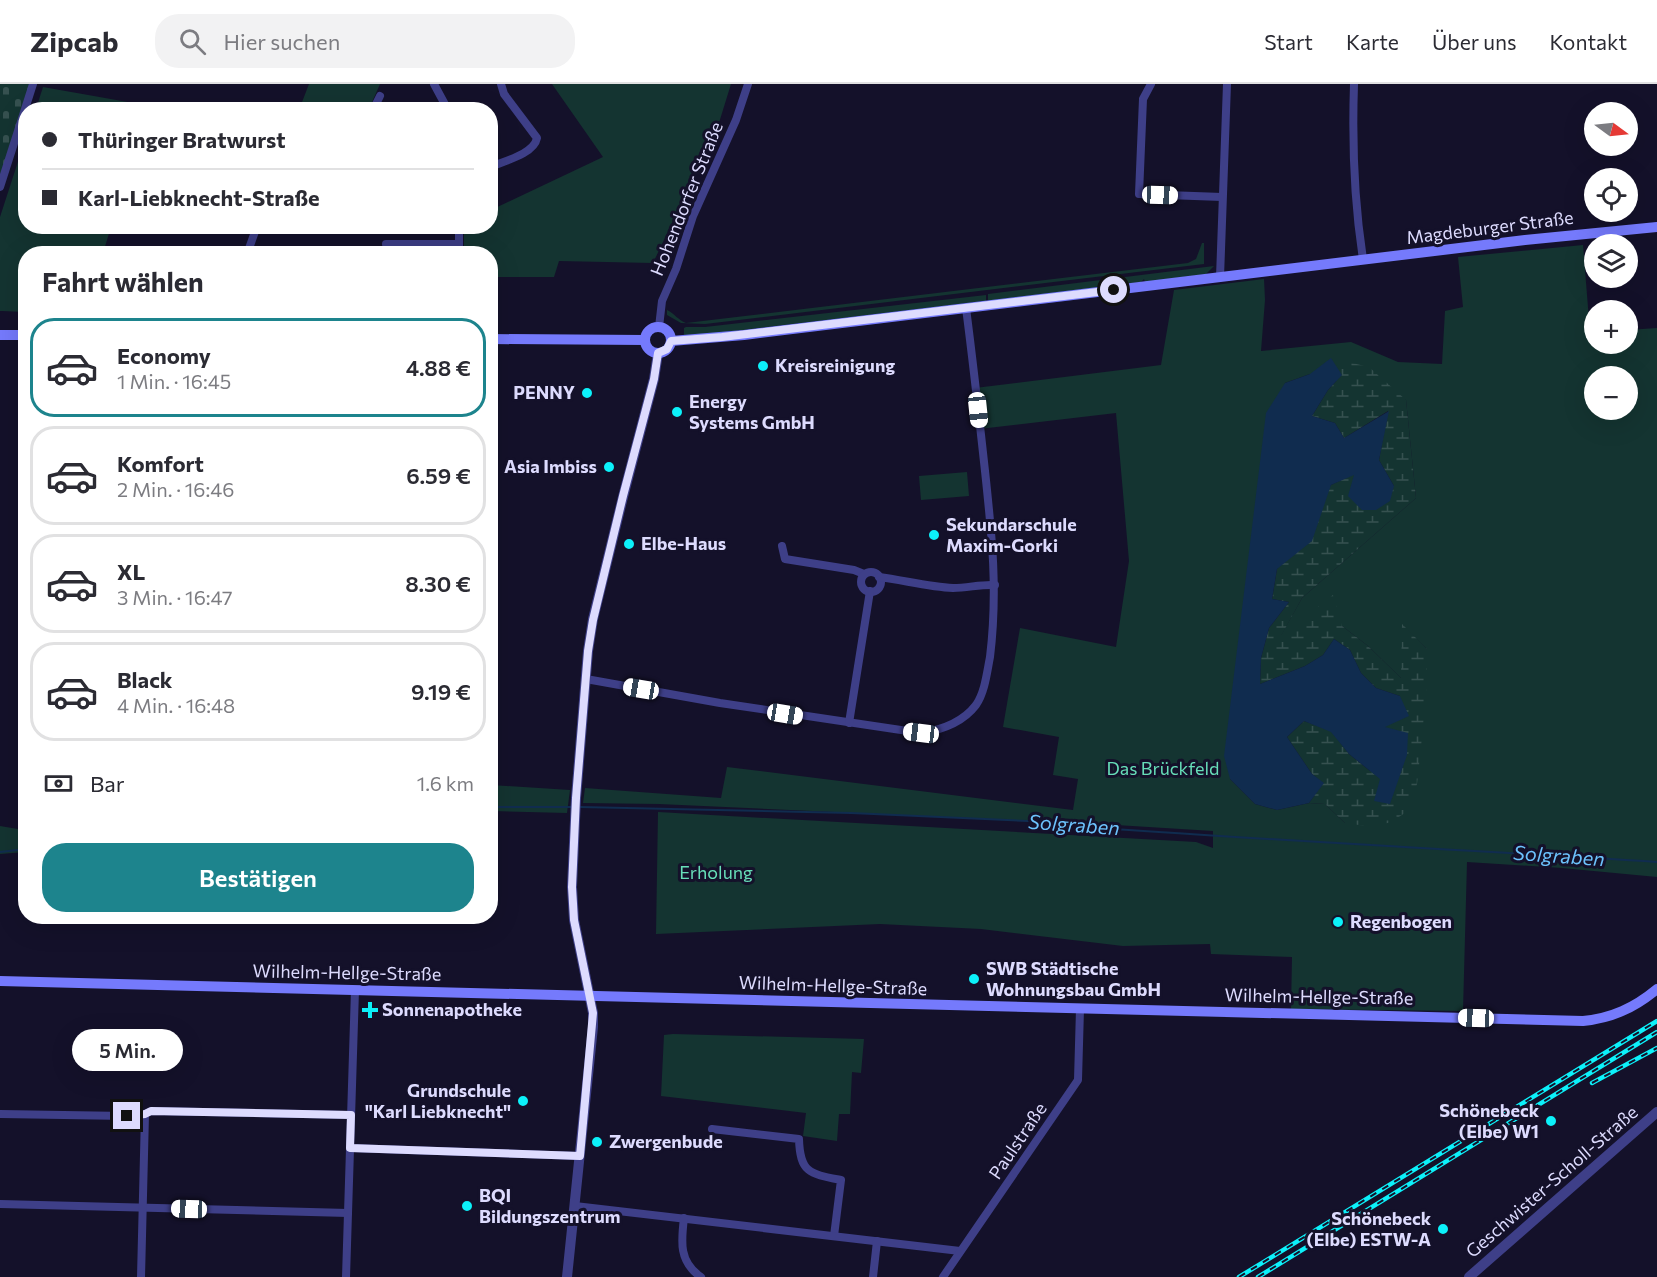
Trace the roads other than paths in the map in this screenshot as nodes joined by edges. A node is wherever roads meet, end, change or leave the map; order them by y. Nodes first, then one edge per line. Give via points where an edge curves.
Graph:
1 (33, 84) edge
2 (434, 84) edge
3 (501, 84) edge
4 (748, 84) edge
5 (1151, 84) edge
6 (1227, 84) edge
7 (1354, 84) edge
8 (380, 96) dead end
9 (27, 102) edge
10 (377, 102) edge
11 (444, 102) edge
12 (18, 131) edge
13 (498, 164) edge
14 (0, 187) edge
15 (1222, 197) junction
16 (1657, 227) edge
17 (459, 234) edge
18 (386, 244) dead end
19 (459, 244) joint
20 (1363, 259) junction
21 (1220, 277) junction
22 (966, 308) junction
23 (658, 327) junction
24 (0, 335) edge
25 (18, 335) edge
26 (498, 339) edge
27 (645, 340) junction
28 (671, 341) junction
29 (658, 353) junction
30 (782, 546) dead end
31 (864, 574) junction
32 (879, 577) junction
33 (995, 585) junction
34 (870, 591) junction
35 (586, 679) junction
36 (849, 723) junction
37 (0, 981) edge
38 (1657, 989) edge
39 (355, 990) junction
40 (591, 996) junction
41 (1080, 1009) junction
42 (1657, 1112) edge
43 (0, 1114) edge
44 (145, 1114) junction
45 (351, 1115) junction
46 (712, 1129) dead end
47 (350, 1148) junction
48 (580, 1156) junction
49 (0, 1204) edge
50 (575, 1206) junction
51 (143, 1208) junction
52 (348, 1213) junction
53 (684, 1218) junction
54 (834, 1236) junction
55 (877, 1241) junction
56 (960, 1251) junction
57 (141, 1277) edge
58 (346, 1277) edge
59 (567, 1277) edge
60 (701, 1277) edge
61 (873, 1277) edge
62 (943, 1277) edge
63 (1469, 1277) edge

1 - 9 street
2 - 11 street
3 - 13 street via 504,94 537,138 529,150
4 - 23 street, Hohendorfer Straße via 733,128 693,216 662,302
5 - 15 street via 1143,99 1139,194
6 - 15 street
7 - 20 street via 1356,210
8 - 10 street
12 - 14 street
15 - 21 street
16 - 20 main road, Magdeburger Straße
17 - 19 street
18 - 19 street
20 - 21 main road, Magdeburger Straße
21 - 22 main road, Magdeburger Straße
22 - 28 main road, Magdeburger Straße
22 - 33 street
23 - 27 main road via 650,330
23 - 28 main road via 667,331
24 - 25 main road
26 - 27 main road
27 - 29 main road via 648,348
28 - 29 main road via 667,349
29 - 35 street via 593,620
30 - 31 street via 785,559
31 - 32 street
31 - 34 street via 862,585
32 - 33 street via 950,588
32 - 34 street via 879,587
33 - 36 street via 994,626 984,686 966,716 921,733
34 - 36 street
35 - 36 street
35 - 40 street via 575,808 573,898
37 - 39 main road, Wilhelm-Hellge-Straße
38 - 41 main road, Wilhelm-Hellge-Straße via 1612,1017 1583,1021
39 - 40 main road, Wilhelm-Hellge-Straße
39 - 45 street
40 - 41 main road, Wilhelm-Hellge-Straße
40 - 48 street via 593,1027
41 - 56 street, Paulstraße via 1078,1080
42 - 63 street, Geschwister-Scholl-Straße
43 - 44 street
44 - 45 street via 151,1111
44 - 51 street
45 - 47 street
46 - 54 street via 799,1139 805,1168 816,1175 841,1180
47 - 48 street
47 - 52 street
48 - 50 street
49 - 51 street
50 - 53 street
50 - 59 street
51 - 52 street
51 - 57 street
52 - 58 street
53 - 54 street
53 - 60 street via 683,1255
54 - 55 street
55 - 56 street
55 - 61 street
56 - 62 street, Paulstraße

